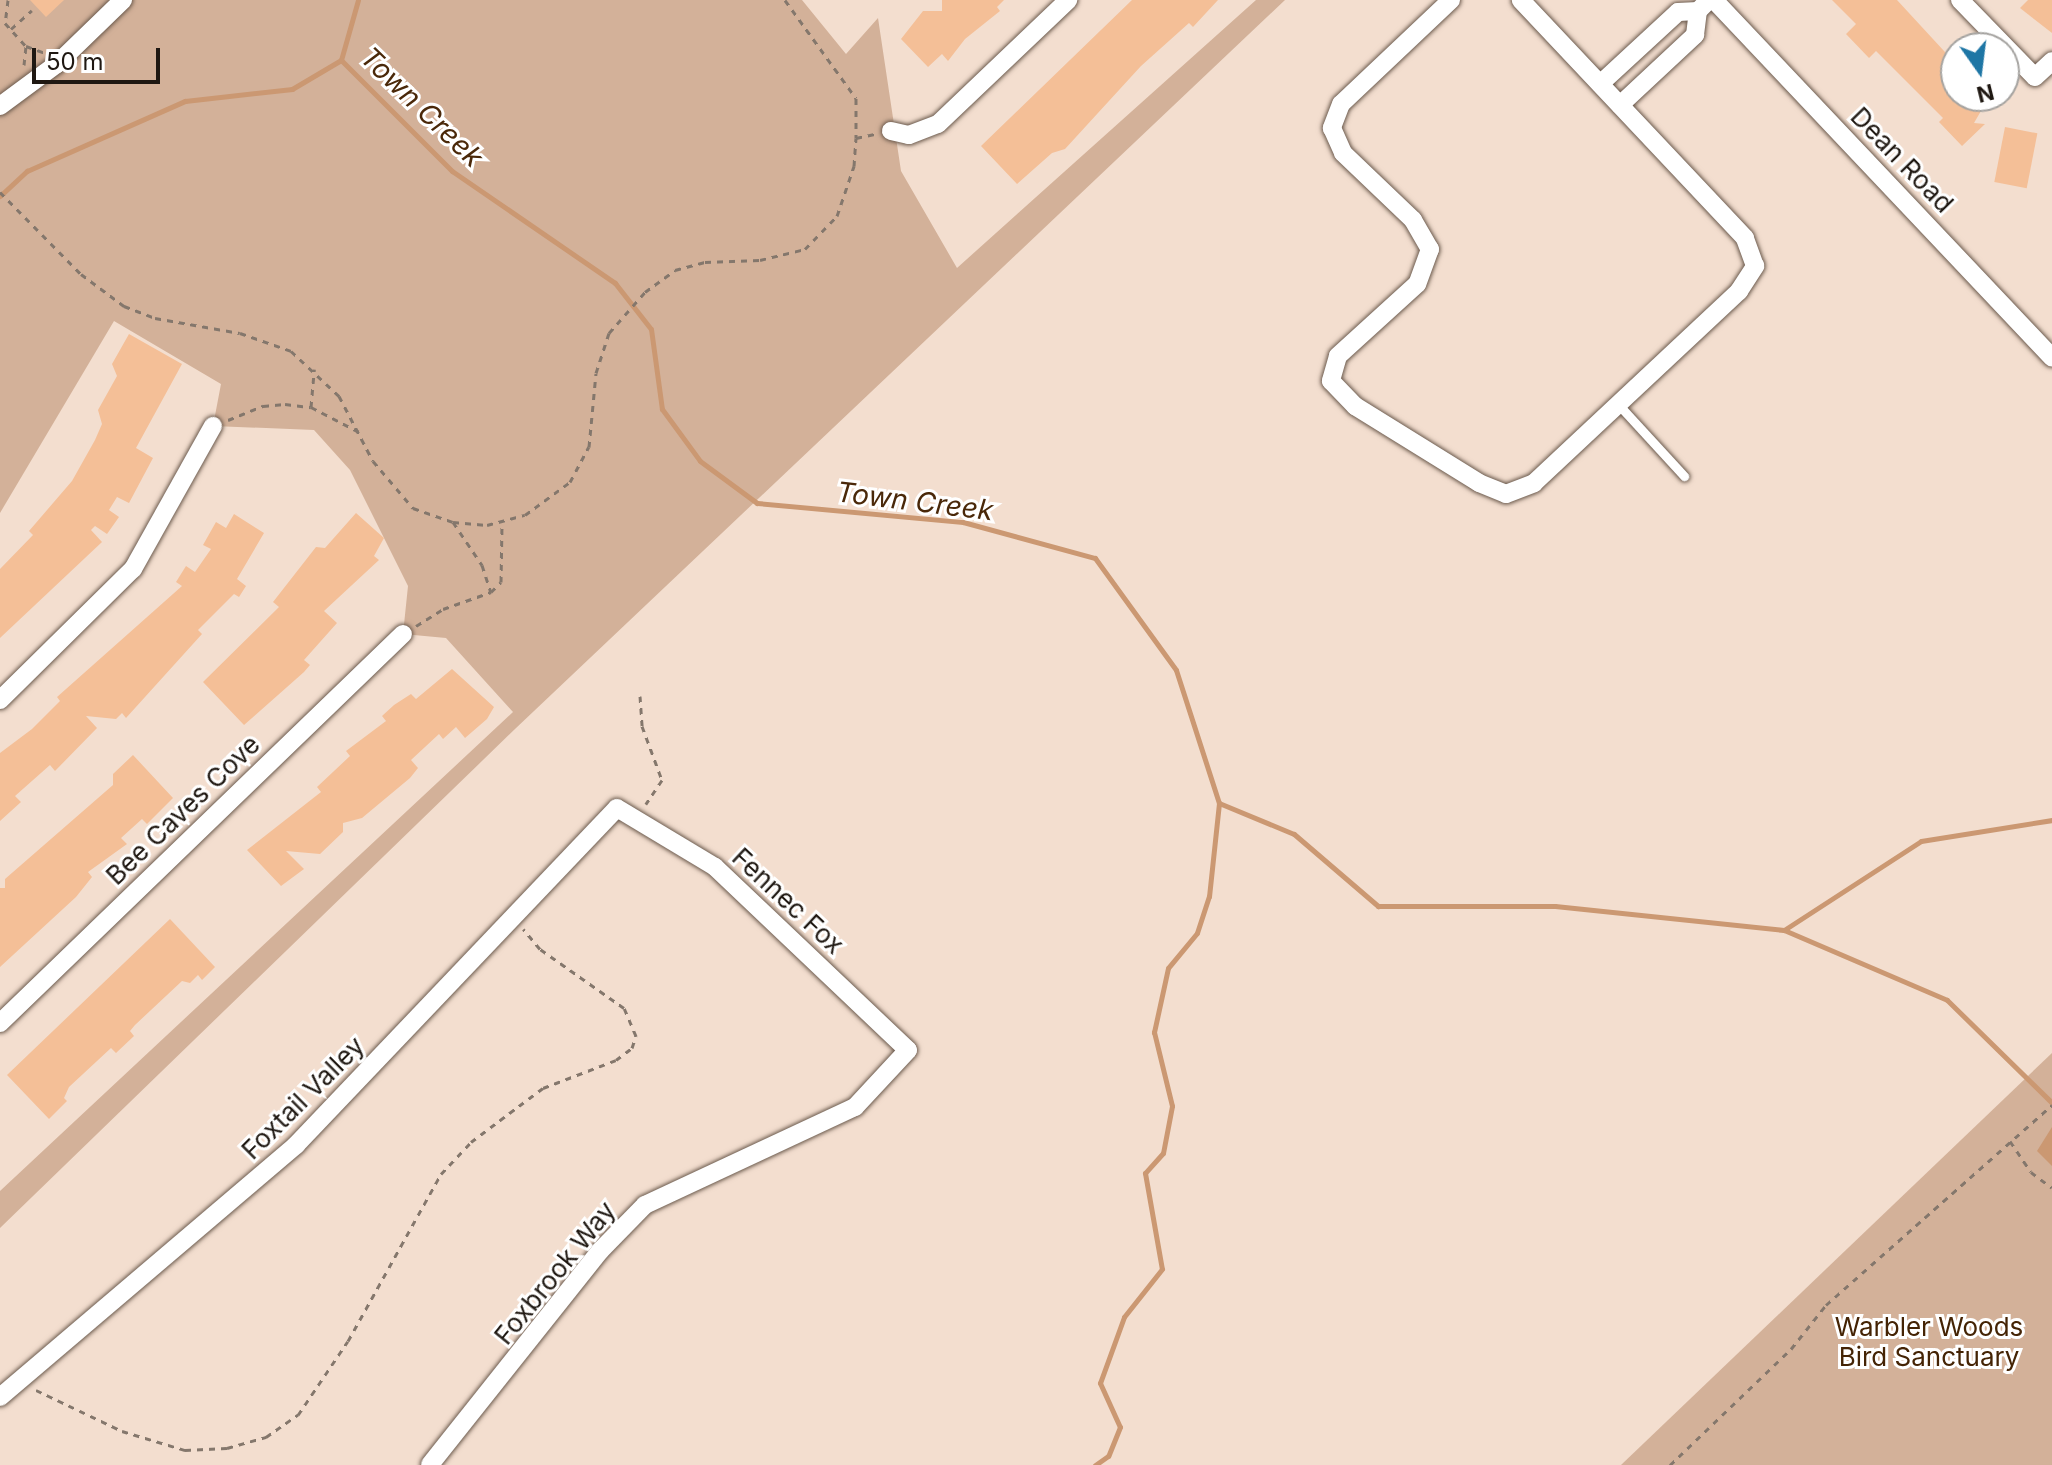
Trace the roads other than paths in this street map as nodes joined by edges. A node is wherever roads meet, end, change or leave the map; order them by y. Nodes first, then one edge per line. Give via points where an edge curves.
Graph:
1 (123, 0) edge
2 (1068, 0) edge
3 (1451, 0) edge
4 (1521, 0) edge
5 (1960, 0) edge
6 (1707, 4) edge
7 (2052, 61) edge
8 (1600, 84) junction
9 (1620, 105) junction
10 (0, 106) edge
11 (891, 131) road end
12 (2052, 357) edge
13 (1618, 404) junction
14 (213, 426) road end
15 (1684, 476) dead end
16 (403, 634) road end
17 (0, 700) edge
18 (624, 812) joint
19 (0, 1023) edge
20 (908, 1050) joint
21 (0, 1397) edge
22 (430, 1465) edge

1 - 10 street via 57,64
2 - 11 street via 938,124 909,135
3 - 13 street via 1341,104 1332,128 1343,153 1413,220 1430,249 1417,284 1338,356 1331,381 1355,406 1479,483 1506,494 1534,483
4 - 8 street
5 - 7 street via 2035,77
6 - 8 street via 1678,12
6 - 9 street via 1695,35
6 - 12 street, Dean Road
8 - 9 street
9 - 13 street via 1745,238 1755,266 1739,291
13 - 15 lane
14 - 17 street via 133,569
16 - 19 street, Bee Caves Cove
18 - 20 street, Fennec Fox via 715,867
18 - 21 street, Foxtail Valley via 512,918 242,1196
20 - 22 street, Foxbrook Way via 855,1107 645,1205 600,1251

